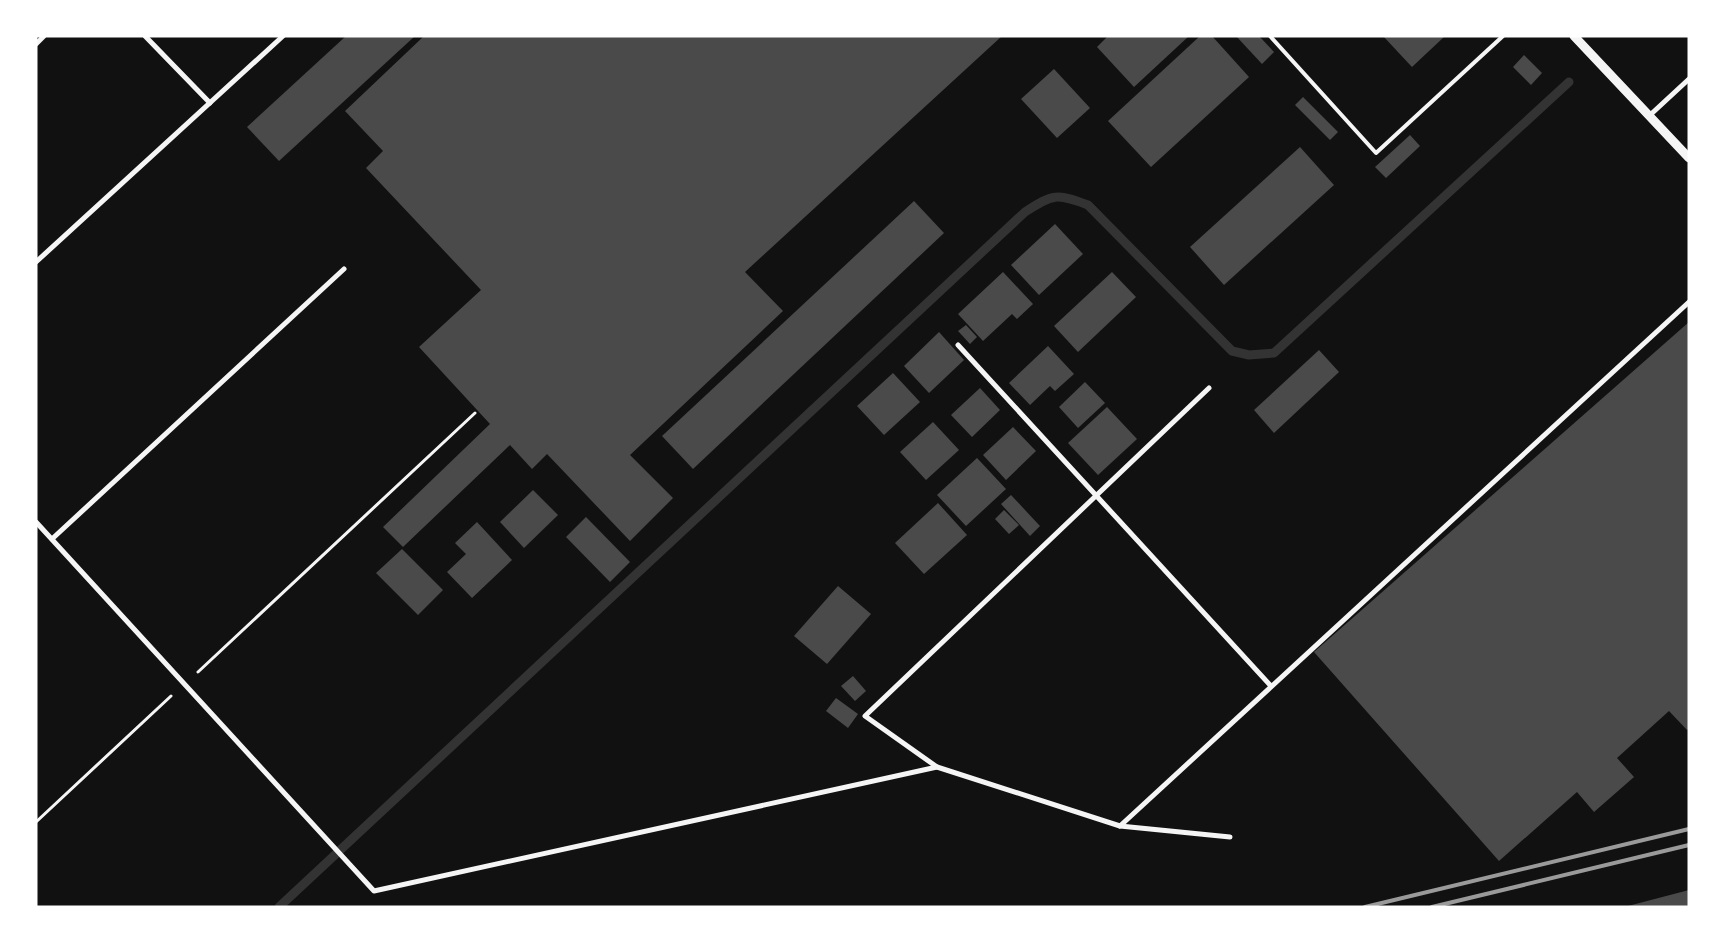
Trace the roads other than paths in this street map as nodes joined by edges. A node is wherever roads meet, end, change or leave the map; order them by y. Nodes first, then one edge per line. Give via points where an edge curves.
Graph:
1 (44, 36) edge
2 (145, 36) edge
3 (283, 36) edge
4 (1270, 36) edge
5 (1503, 36) edge
6 (1574, 36) edge
7 (36, 44) edge
8 (1689, 79) edge
9 (210, 104) junction
10 (1649, 116) junction
11 (1689, 158) edge
12 (36, 262) edge
13 (344, 269) dead end
14 (1689, 302) edge
15 (958, 345) dead end
16 (1209, 388) dead end
17 (1097, 495) junction
18 (36, 522) edge
19 (52, 539) junction
20 (1271, 686) junction
21 (937, 767) junction
22 (1120, 826) junction
23 (1230, 837) dead end

1 - 7 street
2 - 9 street
3 - 9 street
4 - 5 lane via 1376,153
6 - 10 street
8 - 10 street
9 - 12 street
10 - 11 street
13 - 19 street
14 - 20 street
15 - 17 street
16 - 17 street
17 - 20 street
17 - 21 street via 865,716
18 - 19 street
19 - 21 street via 374,892
20 - 22 street
21 - 22 street
22 - 23 street

